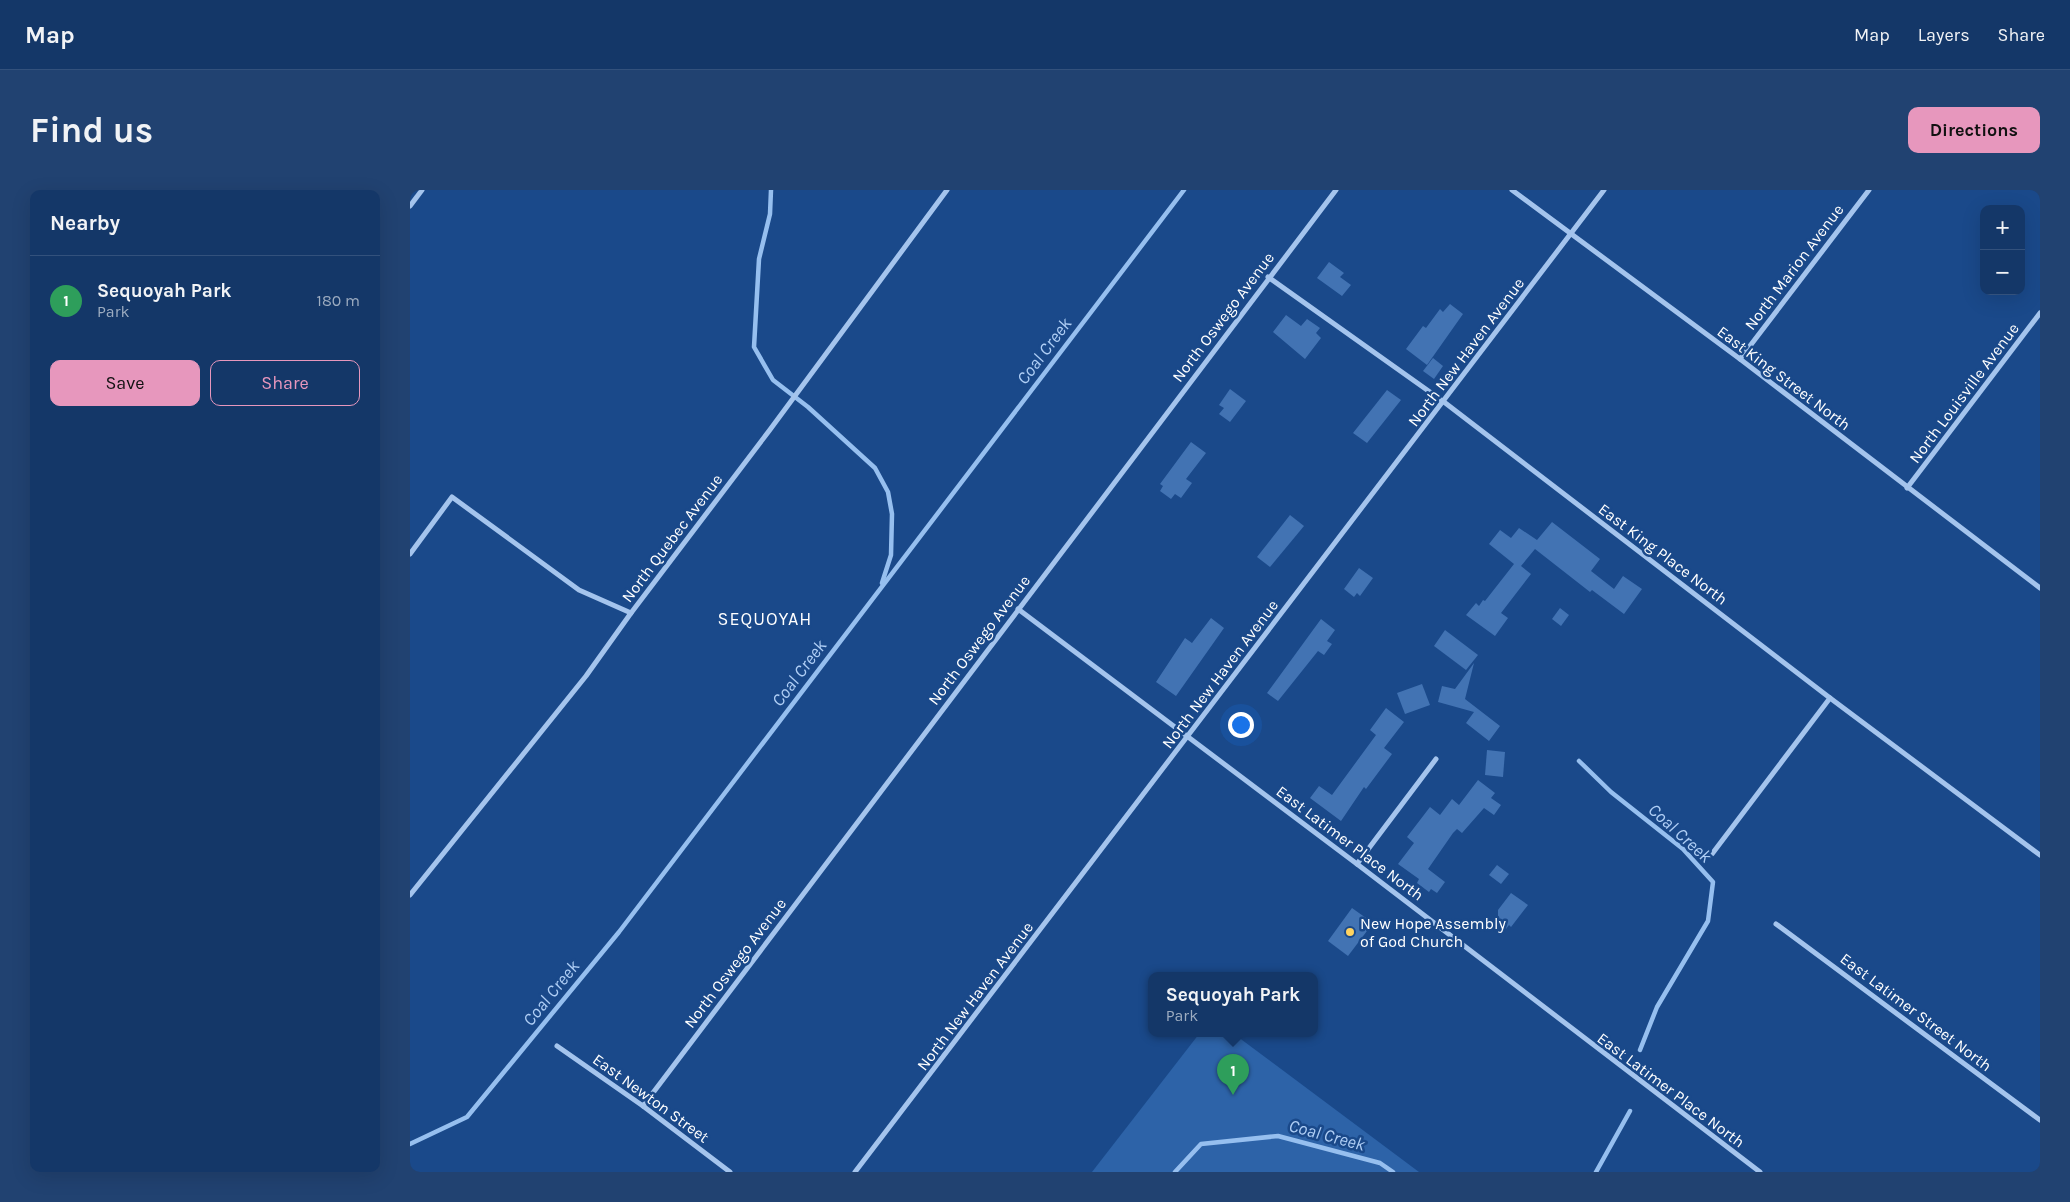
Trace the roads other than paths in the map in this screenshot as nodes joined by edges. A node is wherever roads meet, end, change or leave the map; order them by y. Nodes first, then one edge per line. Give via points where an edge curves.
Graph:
1 (422, 190) edge
2 (947, 190) edge
3 (1336, 190) edge
4 (1512, 190) edge
5 (1604, 190) edge
6 (1869, 190) edge
7 (410, 204) edge
8 (1571, 234) junction
9 (1268, 277) junction
10 (2040, 314) edge
11 (1740, 359) junction
12 (1444, 402) junction
13 (1907, 488) junction
14 (410, 554) edge
15 (2040, 588) edge
16 (1018, 609) junction
17 (631, 613) junction
18 (1830, 698) junction
19 (1188, 737) junction
20 (1436, 759) dead end
21 (1712, 854) dead end
22 (2040, 855) edge
23 (1357, 864) junction
24 (410, 895) edge
25 (1776, 924) dead end
26 (557, 1046) dead end
27 (643, 1106) junction
28 (2040, 1120) edge
29 (730, 1172) edge
30 (855, 1172) edge
31 (1760, 1172) edge

1 - 7 street
2 - 17 street, North Quebec Avenue
3 - 9 street, North Oswego Avenue
4 - 8 street, East King Street North
5 - 8 street, North New Haven Avenue
6 - 11 street, North Marion Avenue
8 - 11 street, East King Street North
8 - 12 street, North New Haven Avenue
9 - 12 street, East King Place North
9 - 16 street, North Oswego Avenue
10 - 13 street, North Louisville Avenue
11 - 13 street, East King Street North
12 - 18 street, East King Place North
12 - 19 street, North New Haven Avenue
13 - 15 street, East King Street North
14 - 17 street via 452,497 579,590
16 - 19 street, East Latimer Place North
16 - 27 street, North Oswego Avenue
17 - 24 street, North Quebec Avenue via 586,676
18 - 21 street
18 - 22 street, East King Place North
19 - 23 street, East Latimer Place North
19 - 30 street, North New Haven Avenue
20 - 23 street
23 - 31 street, East Latimer Place North
25 - 28 street, East Latimer Street North
26 - 27 street, East Newton Street
27 - 29 street, East Newton Street

